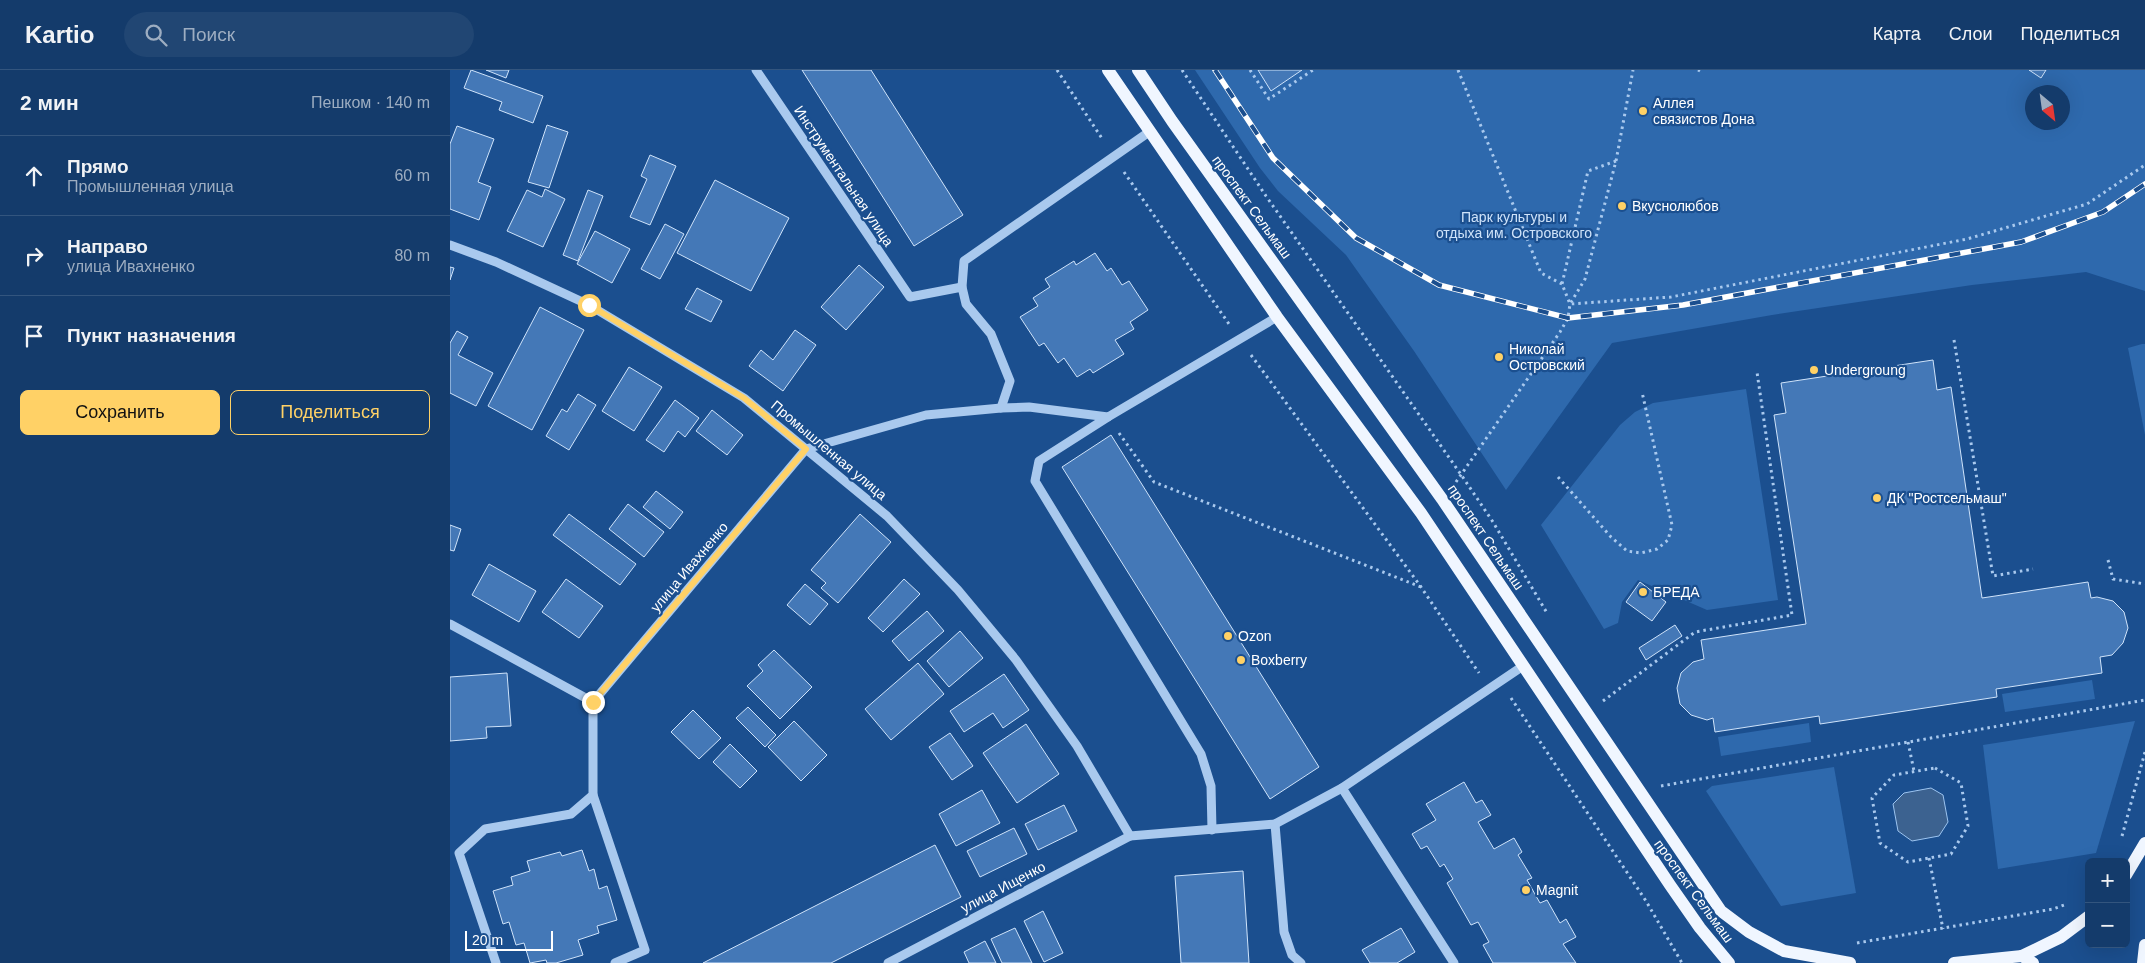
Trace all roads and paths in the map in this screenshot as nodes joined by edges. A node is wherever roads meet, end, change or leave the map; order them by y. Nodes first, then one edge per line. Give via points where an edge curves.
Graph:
1 (756, 70) edge
2 (1057, 70) edge
3 (1108, 70) edge
4 (1138, 70) edge
5 (1182, 70) edge
6 (1250, 70) edge
7 (1312, 70) edge
8 (1458, 70) edge
9 (1633, 70) edge
10 (1149, 132) junction
11 (1114, 157) junction
12 (1616, 161) junction
13 (2145, 165) edge
14 (450, 245) edge
15 (1562, 284) junction
16 (962, 287) junction
17 (1570, 304) junction
18 (1277, 317) junction
19 (1239, 339) junction
20 (1954, 340) dead end
21 (1757, 372) dead end
22 (1642, 392) dead end
23 (1001, 408) junction
24 (1108, 417) junction
25 (806, 449) junction
26 (1462, 476) junction
27 (1558, 478) dead end
28 (1442, 499) junction
29 (2108, 560) dead end
30 (2033, 569) dead end
31 (2145, 584) edge
32 (1421, 587) junction
33 (1549, 615) dead end
34 (450, 624) edge
35 (1523, 666) junction
36 (1499, 681) junction
37 (1489, 688) junction
38 (1598, 695) dead end
39 (2145, 700) edge
40 (593, 702) junction
41 (1602, 702) junction
42 (1607, 709) dead end
43 (1908, 742) junction
44 (2145, 752) edge
45 (1914, 771) junction
46 (1342, 788) junction
47 (1664, 794) dead end
48 (593, 795) junction
49 (1274, 824) junction
50 (1212, 830) junction
51 (1130, 836) junction
52 (2120, 843) dead end
53 (2145, 843) edge
54 (1929, 858) junction
55 (2130, 868) edge
56 (2075, 901) dead end
57 (2085, 919) edge
58 (1943, 929) junction
59 (1855, 943) dead end
60 (2145, 945) edge
61 (2022, 956) junction
62 (496, 963) edge
63 (615, 963) edge
64 (888, 963) edge
65 (1301, 963) edge
66 (1454, 963) edge
67 (1682, 963) edge
68 (1729, 963) edge
69 (1850, 963) edge
70 (1954, 963) edge
71 (2033, 963) edge
72 (2143, 963) edge

1 - 16 street, Инструментальная улица via 910,297
2 - 11 path
3 - 10 main road, проспект Сельмаш
4 - 28 main road, проспект Сельмаш
5 - 26 path
6 - 7 path via 1269,99
8 - 15 path via 1541,273
9 - 12 path
10 - 11 street
10 - 18 main road, проспект Сельмаш
11 - 16 street via 964,261
11 - 19 path
12 - 15 path via 1588,171
12 - 17 path via 1585,280
13 - 17 path via 2087,204 1967,239 1671,297
14 - 25 street, Промышленная улица via 496,262 589,305 744,398
15 - 17 path
16 - 23 street via 966,304 991,334 1010,381
17 - 26 path via 1568,318 1560,332
18 - 19 street
18 - 35 main road, проспект Сельмаш via 1421,514
19 - 24 street
19 - 32 path
20 - 30 path via 1993,576
21 - 41 path via 1792,615 1695,632
22 - 27 path via 1672,525 1668,540 1657,549 1641,553 1628,551 1611,537
23 - 24 street via 1029,407
23 - 25 street via 926,415
24 - 32 path via 1154,482
24 - 50 street via 1039,461 1034,481 1201,754 1211,786
25 - 40 street, улица Ивахненко
25 - 51 street, Промышленная улица via 887,516 958,590 1016,660 1077,746
26 - 28 path
26 - 33 path
28 - 69 main road, проспект Сельмаш via 1721,910 1749,932 1784,951
29 - 31 path via 2112,579
32 - 37 path
34 - 40 street
35 - 36 street
35 - 68 main road, проспект Сельмаш via 1670,885
36 - 37 street
36 - 67 path via 1646,900
37 - 46 street
38 - 41 path
39 - 43 path
40 - 48 street
41 - 42 path
43 - 45 path
43 - 47 path via 1659,786
44 - 52 path
45 - 54 path via 1935,768 1961,783 1968,826 1951,854
45 - 54 path via 1894,775 1872,798 1880,843 1908,862
46 - 49 street
46 - 66 street
48 - 62 street via 571,814 485,829 458,853
48 - 63 street via 645,950
49 - 50 street
49 - 65 street via 1284,932 1292,955
50 - 51 street
51 - 64 street, улица Ищенко
53 - 55 main road
54 - 58 path
56 - 58 path via 2053,909
57 - 61 main road via 2062,938
58 - 59 path
60 - 72 main road
61 - 70 main road
61 - 71 main road

